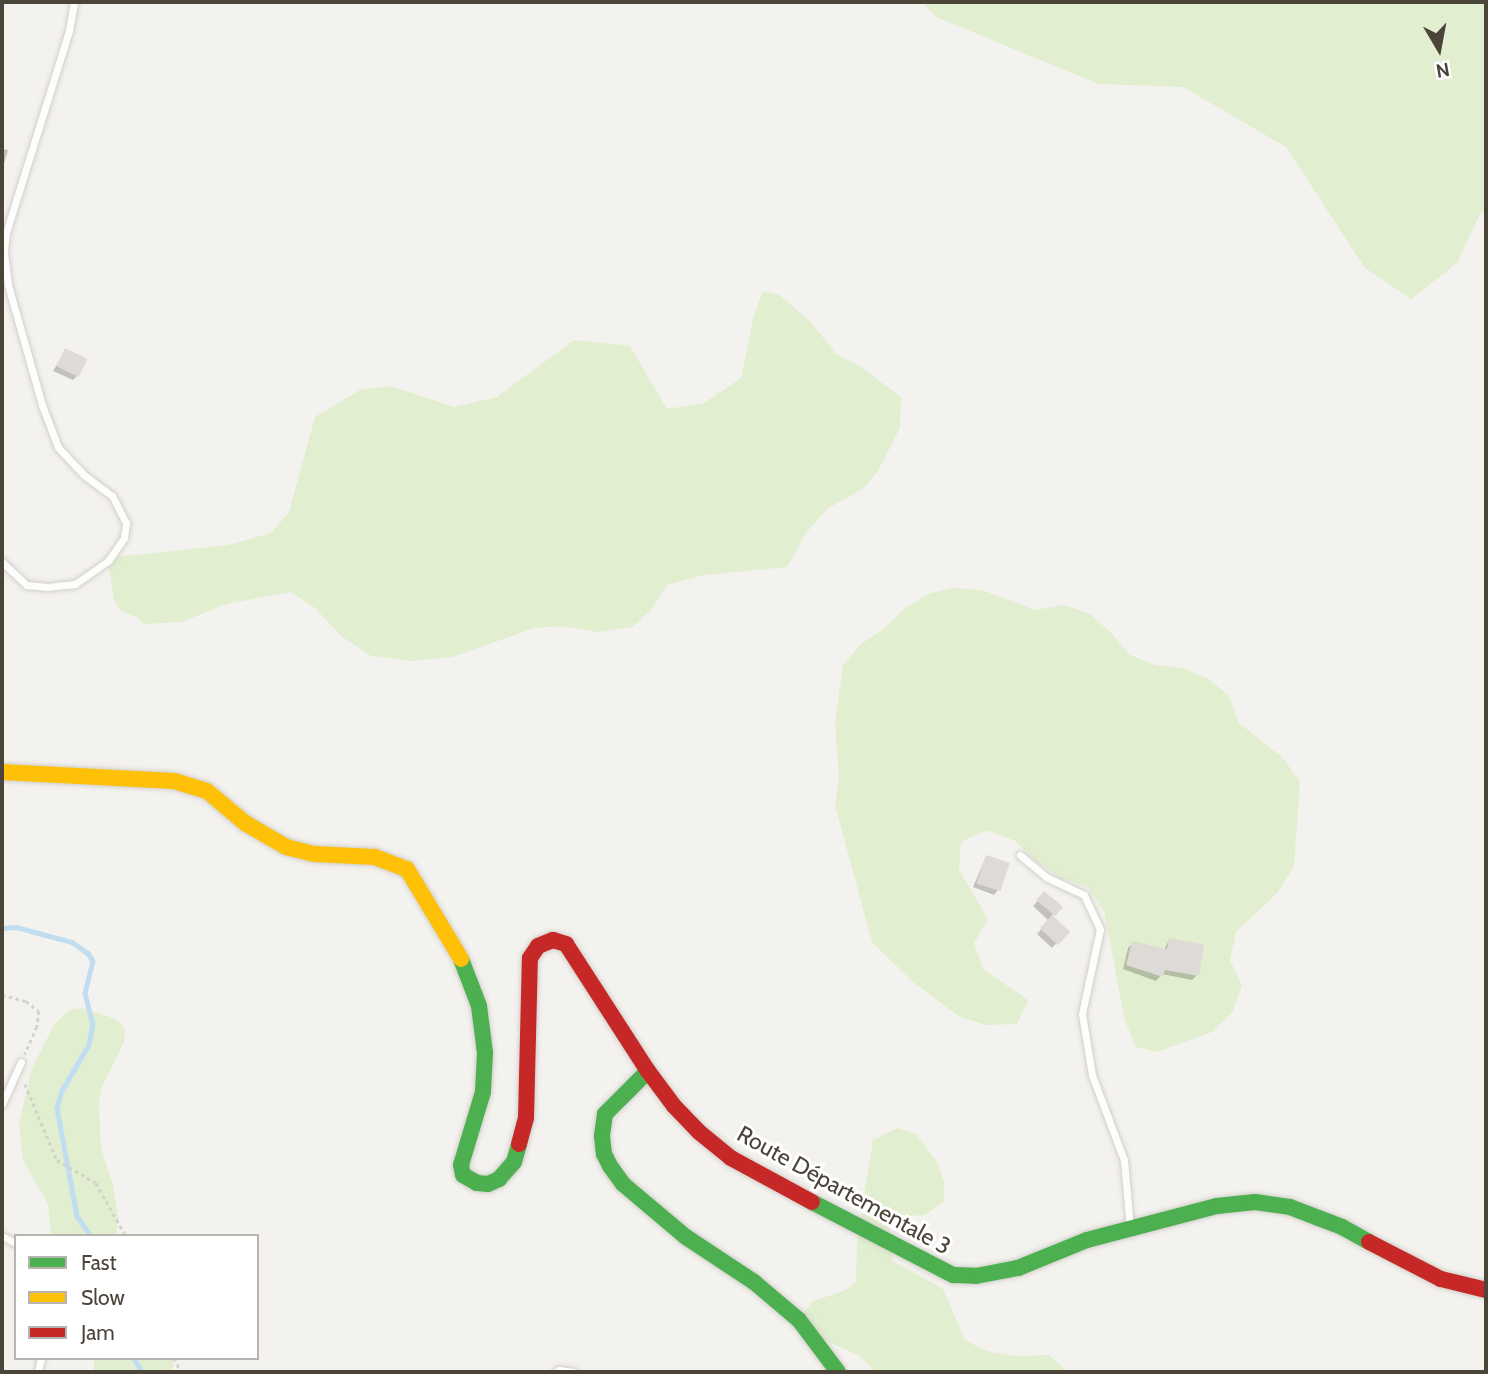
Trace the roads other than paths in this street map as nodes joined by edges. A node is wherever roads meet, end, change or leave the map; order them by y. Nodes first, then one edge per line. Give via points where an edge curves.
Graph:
1 (74, 2) edge
2 (2, 562) edge
3 (2, 772) edge
4 (1020, 855) dead end
5 (21, 1062) road end
6 (648, 1071) junction
7 (2, 1104) edge
8 (1130, 1229) junction
9 (1486, 1290) edge
10 (556, 1372) edge
11 (574, 1372) edge
12 (838, 1372) edge

1 - 2 lane via 4,251 8,285 58,447 83,474 113,496 126,523 124,538 108,561 75,584 27,584
3 - 6 main road, Route Départementale 3 via 174,781 207,791 245,823 286,847 314,854 375,857 407,869 457,948 479,1006 485,1053 483,1092 461,1165 470,1180 488,1184 514,1162 526,1118 528,975 530,958 538,946 553,940 566,944
4 - 8 lane via 1046,877 1084,895 1100,929 1082,1014 1092,1075 1124,1160
5 - 7 lane
6 - 8 main road, Route Départementale 3 via 674,1106 731,1158 953,1275 1018,1268 1087,1240
6 - 12 main road via 605,1114 602,1136 610,1166 623,1184 686,1237 754,1282 799,1320
8 - 9 main road, Route Départementale 3 via 1217,1206 1255,1202 1290,1207 1342,1227 1412,1267
10 - 11 lane

